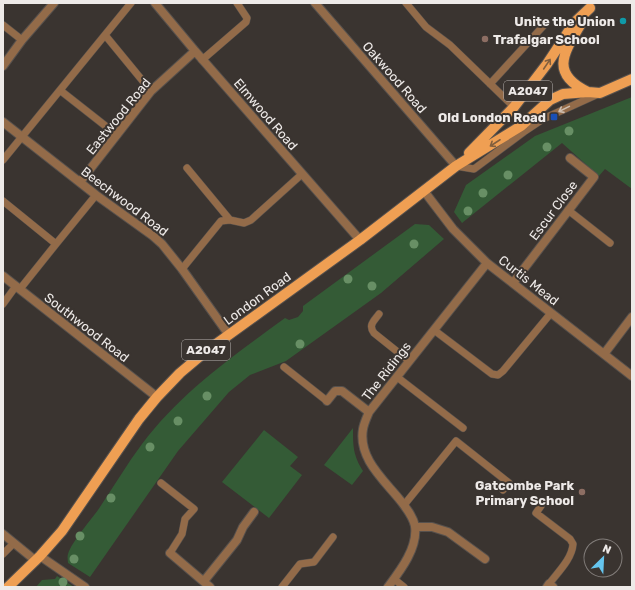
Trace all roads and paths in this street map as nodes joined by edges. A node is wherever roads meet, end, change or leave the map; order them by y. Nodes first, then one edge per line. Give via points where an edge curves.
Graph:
1 (54, 3) edge
2 (131, 3) edge
3 (155, 3) edge
4 (237, 3) edge
5 (315, 3) edge
6 (406, 3) edge
7 (591, 5) edge
8 (546, 23) dead end
9 (3, 25) edge
10 (105, 35) junction
11 (22, 40) junction
12 (195, 51) junction
13 (202, 60) junction
14 (3, 66) edge
15 (632, 79) edge
16 (490, 84) junction
17 (61, 91) junction
18 (151, 91) junction
19 (588, 92) junction
20 (600, 93) junction
21 (514, 107) junction
22 (3, 122) edge
23 (117, 135) junction
24 (22, 137) junction
25 (570, 158) dead end
26 (3, 160) edge
27 (456, 166) junction
28 (188, 168) dead end
29 (302, 174) junction
30 (80, 182) junction
31 (424, 191) junction
32 (96, 195) junction
33 (3, 201) edge
34 (568, 210) junction
35 (230, 220) junction
36 (360, 240) junction
37 (610, 243) dead end
38 (56, 244) junction
39 (487, 263) junction
40 (182, 269) junction
41 (3, 276) edge
42 (513, 283) junction
43 (18, 288) junction
44 (3, 304) edge
45 (551, 312) junction
46 (379, 314) dead end
47 (632, 317) edge
48 (434, 330) junction
49 (229, 335) junction
50 (604, 354) junction
51 (409, 361) junction
52 (284, 367) dead end
53 (632, 376) edge
54 (397, 377) junction
55 (157, 397) junction
56 (327, 401) joint
57 (369, 412) junction
58 (463, 428) dead end
59 (161, 483) dead end
60 (503, 490) dead end
61 (404, 505) junction
62 (541, 506) dead end
63 (254, 512) dead end
64 (415, 527) junction
65 (3, 534) edge
66 (333, 537) dead end
67 (14, 543) junction
68 (170, 553) joint
69 (3, 554) edge
70 (38, 559) junction
71 (485, 559) dead end
72 (394, 579) junction
73 (204, 581) junction
74 (549, 586) edge
75 (8, 587) edge
76 (85, 587) edge
77 (210, 587) edge
78 (282, 587) edge
79 (388, 587) edge
80 (404, 587) edge

1 - 11 street
2 - 10 lane
3 - 12 street, Elmwood Road
4 - 13 lane via 247,18 246,22
5 - 27 street, Oakwood Road
6 - 16 lane via 426,27 450,45
7 - 19 main road via 566,50 563,66 570,80
21 -> 7 main road, London Road / A2047 via 548,64 574,23
8 - 16 lane
9 - 11 lane
10 - 17 lane
10 - 18 lane
11 - 14 street
12 - 13 street, Elmwood Road
12 - 18 street, Eastwood Road
13 - 29 street, Elmwood Road
15 - 20 main road
16 - 21 lane
17 - 23 lane
17 - 24 lane
18 - 23 street, Eastwood Road
19 - 20 main road
19 -> 27 main road, London Road / A2047 via 563,94 550,100 521,126
20 -> 27 lane via 543,119 474,169
21 - 27 main road, London Road / A2047
22 - 24 street, Beechwood Road
23 - 30 street, Eastwood Road
24 - 26 lane
24 - 30 street, Beechwood Road
25 - 34 street, Escur Close via 594,177
27 - 31 main road, London Road / A2047
28 - 35 lane
29 - 35 lane via 251,220 244,223
29 - 36 street, Elmwood Road
30 - 32 street, Beechwood Road
31 - 36 main road, London Road / A2047
31 - 39 street, Curtis Mead via 453,229
32 - 38 lane
32 - 40 street, Beechwood Road via 153,236
33 - 38 lane
34 - 37 lane
34 - 42 street, Escur Close
35 - 40 lane via 221,221
36 - 49 main road, London Road / A2047
38 - 43 lane
39 - 42 street, Curtis Mead
39 - 48 street, The Ridings
40 - 49 street, Beechwood Road
41 - 43 street, Southwood Road
42 - 45 street, Curtis Mead
43 - 44 lane
43 - 55 street, Southwood Road
45 - 48 lane via 498,375 492,374
45 - 50 street, Curtis Mead
46 - 51 lane via 371,324 371,329
47 - 50 street
48 - 51 street, The Ridings
49 - 55 main road, London Road / A2047 via 205,352
50 - 53 street, Curtis Mead
51 - 54 street, The Ridings
52 - 56 lane
54 - 57 street, The Ridings
54 - 58 lane
55 - 70 main road, London Road / A2047 via 139,418 62,531
56 - 57 street via 335,391 342,391
57 - 61 street, The Ridings via 363,428 362,445 367,460
59 - 68 lane via 194,509 185,519 182,534
60 - 61 lane via 509,482 456,441
61 - 64 street, The Ridings via 411,514
62 - 74 lane via 536,513 573,544 569,558
63 - 73 street via 237,540
64 - 71 street via 432,527 448,532
64 - 72 street via 410,554
65 - 67 street
66 - 78 lane via 314,562 300,564
67 - 69 lane
67 - 70 street
68 - 73 street
70 - 75 main road, London Road / A2047
70 - 76 street
72 - 79 street
72 - 80 lane
73 - 77 street

